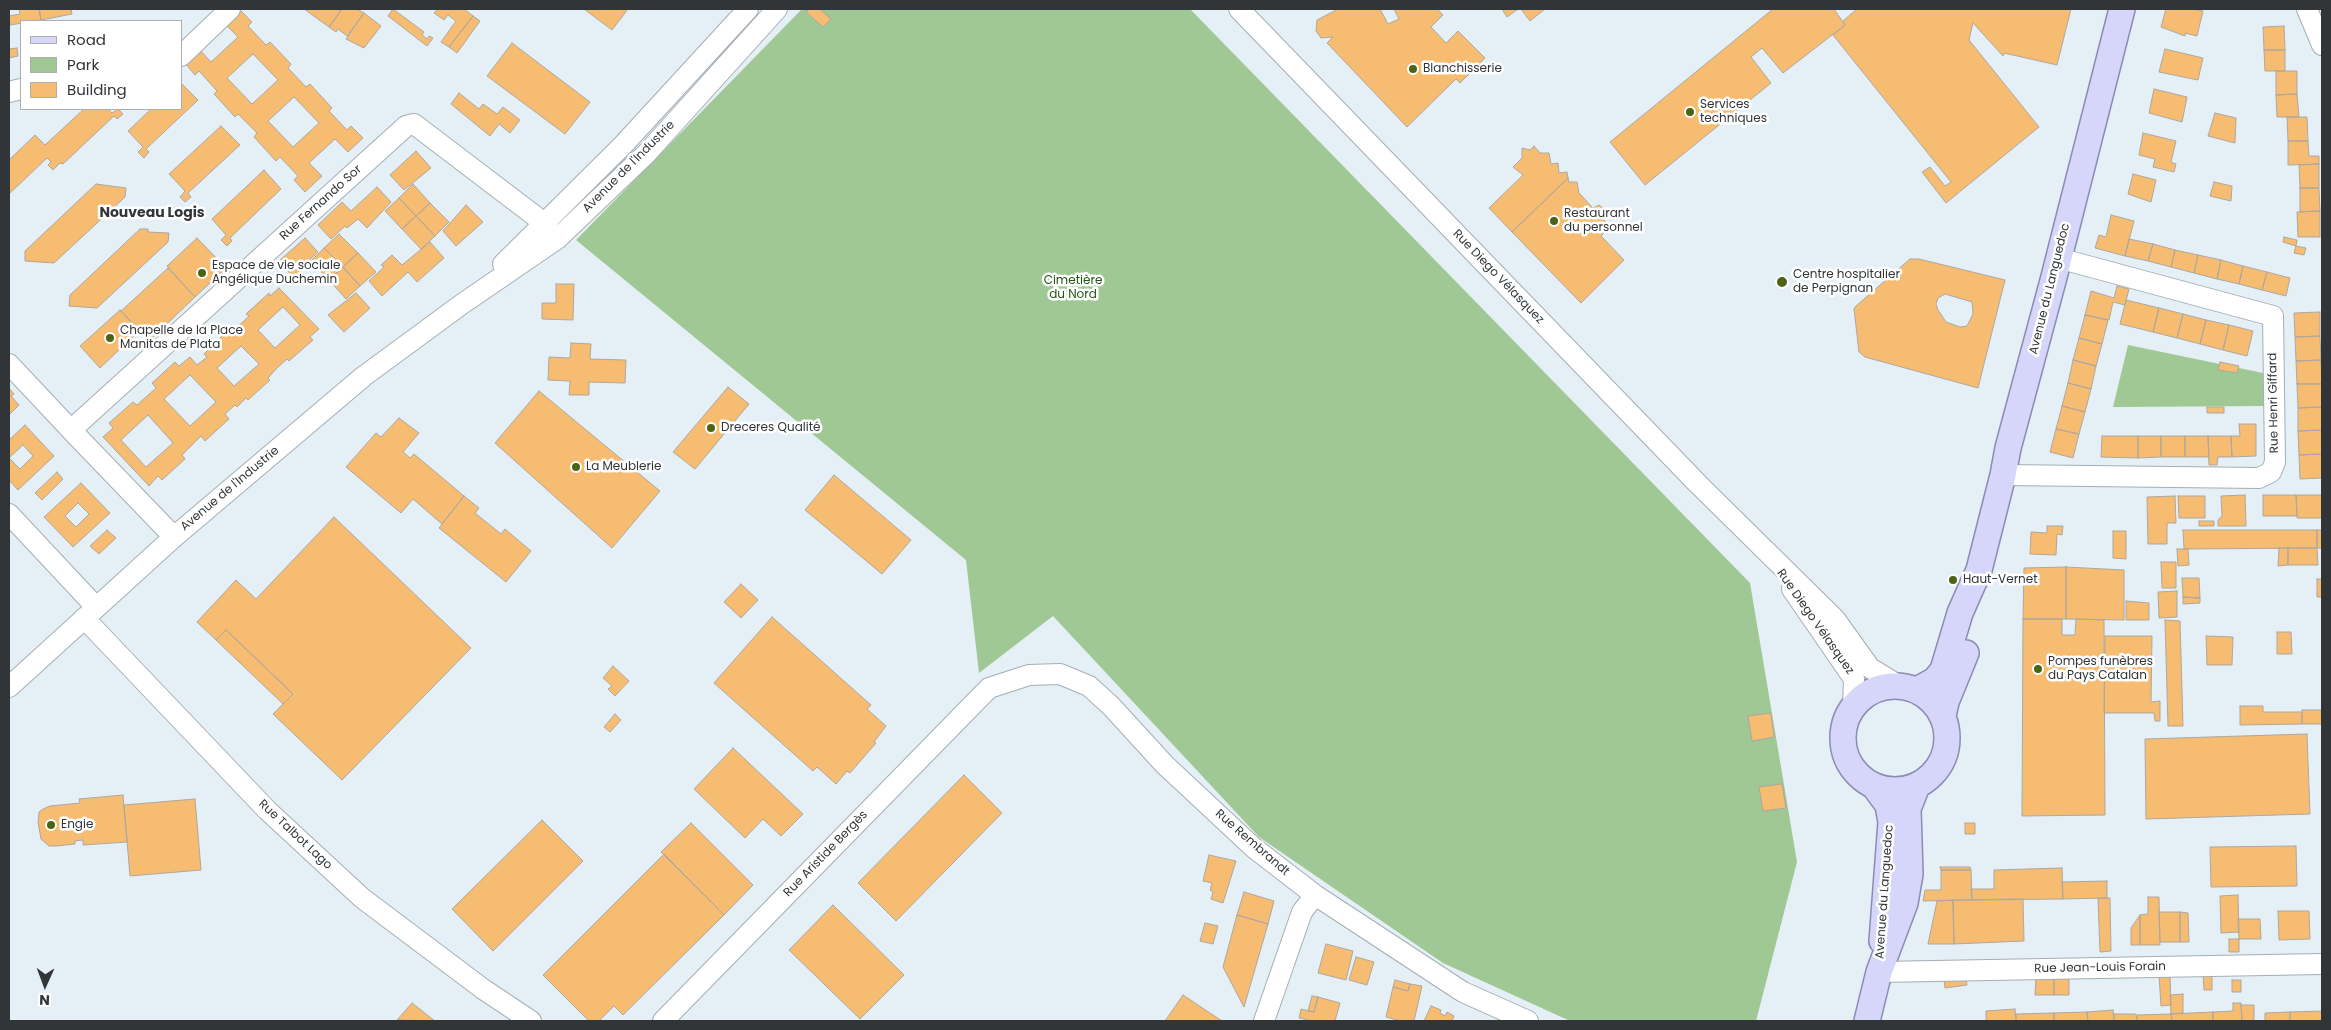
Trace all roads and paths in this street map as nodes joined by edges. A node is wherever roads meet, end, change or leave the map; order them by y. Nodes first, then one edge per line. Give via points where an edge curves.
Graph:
1 (230, 9) edge
2 (748, 9) edge
3 (776, 9) edge
4 (1239, 9) edge
5 (2122, 9) edge
6 (2307, 9) edge
7 (2322, 45) edge
8 (182, 55) edge
9 (682, 81) junction
10 (698, 96) junction
11 (550, 232) junction
12 (2058, 258) junction
13 (9, 364) edge
14 (71, 430) junction
15 (2003, 475) junction
16 (9, 514) edge
17 (174, 537) junction
18 (1759, 542) junction
19 (1979, 570) junction
20 (90, 613) junction
21 (9, 687) edge
22 (989, 688) joint
23 (1908, 688) junction
24 (1853, 706) junction
25 (1943, 716) junction
26 (1874, 786) junction
27 (1917, 786) junction
28 (1315, 895) junction
29 (2322, 964) edge
30 (1879, 972) junction
31 (531, 1021) edge
32 (664, 1021) edge
33 (1264, 1021) edge
34 (1528, 1021) edge
35 (1867, 1021) edge

1 - 8 street
2 - 9 street, Avenue de l'Industrie
3 - 10 street, Avenue de l'Industrie
4 - 18 street, Rue Diego Vélasquez via 1698,484
5 - 12 main road, Avenue du Languedoc
6 - 7 street
9 - 10 street
9 - 11 street, Avenue de l'Industrie
10 - 11 street, Avenue de l'Industrie via 646,154
11 - 14 street, Rue Fernando Sor via 535,216 414,124 406,126
11 - 17 street, Avenue de l'Industrie via 462,304 364,376
12 - 15 main road, Avenue du Languedoc
12 - 15 street, Rue Henri Giffard via 2272,316 2275,462 2272,472 2259,478
13 - 14 street
14 - 17 street
15 - 19 main road, Avenue du Languedoc
16 - 20 street, Rue Talbot Lago
17 - 20 street, Avenue de l'Industrie
18 - 23 street, Rue Diego Vélasquez via 1835,620 1870,668
18 - 24 street, Rue Diego Vélasquez via 1854,679
19 - 23 main road, Avenue du Languedoc via 1960,613 1943,670 1935,680
19 - 25 main road, Avenue du Languedoc via 1978,606 1968,647
20 - 21 street, Avenue de l'Industrie
20 - 31 street, Rue Talbot Lago via 267,810 362,898
22 - 28 street, Rue Rembrandt via 1029,675 1060,674 1089,686 1165,765 1254,848
22 - 32 street, Rue Aristide Bergès
23 - 24 main road via 1881,687 1866,694
23 - 25 main road via 1928,696
24 - 26 main road via 1846,718 1843,746 1848,762 1859,776
25 - 27 main road via 1948,743 1944,756 1929,778
26 - 27 main road via 1896,790
26 - 30 main road, Avenue du Languedoc via 1888,805 1891,822
27 - 30 main road, Avenue du Languedoc via 1908,809 1910,874 1905,903
28 - 33 street via 1302,912
28 - 34 street, Rue Rembrandt via 1463,992
29 - 30 street, Rue Jean-Louis Forain
30 - 35 main road, Avenue du Languedoc

